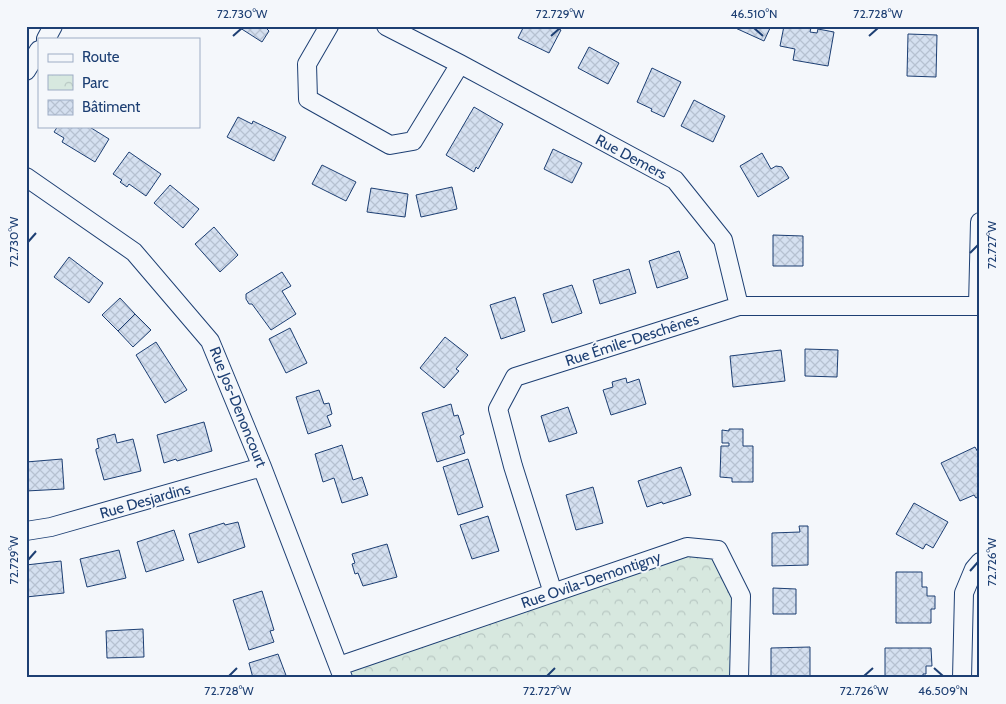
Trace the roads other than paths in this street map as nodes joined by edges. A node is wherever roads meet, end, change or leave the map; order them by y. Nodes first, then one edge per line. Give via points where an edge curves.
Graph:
1 (53, 26) edge
2 (329, 26) edge
3 (386, 26) edge
4 (47, 38) edge
5 (38, 52) edge
6 (460, 64) junction
7 (26, 71) edge
8 (26, 177) edge
9 (980, 222) edge
10 (739, 306) junction
11 (262, 467) junction
12 (26, 531) edge
13 (980, 562) edge
14 (553, 593) junction
15 (341, 672) edge
16 (739, 678) edge
17 (962, 678) edge

1 - 4 street
2 - 6 street via 307,64 308,99 390,145 413,142
3 - 6 street, Rue Demers
5 - 7 street
6 - 10 street, Rue Demers via 675,180 723,240
8 - 11 street, Rue Jos-Denoncourt via 134,252 210,341
9 - 10 street, Rue Émile-Deschênes via 978,306
10 - 14 street, Rue Émile-Deschênes via 515,377 498,410
11 - 12 street, Rue Desjardins via 51,527
11 - 15 street, Rue Jos-Denoncourt
13 - 17 street via 964,593
14 - 15 street, Rue Ovila-Demontigny
14 - 16 street, Rue Ovila-Demontigny via 687,547 718,550 741,596

